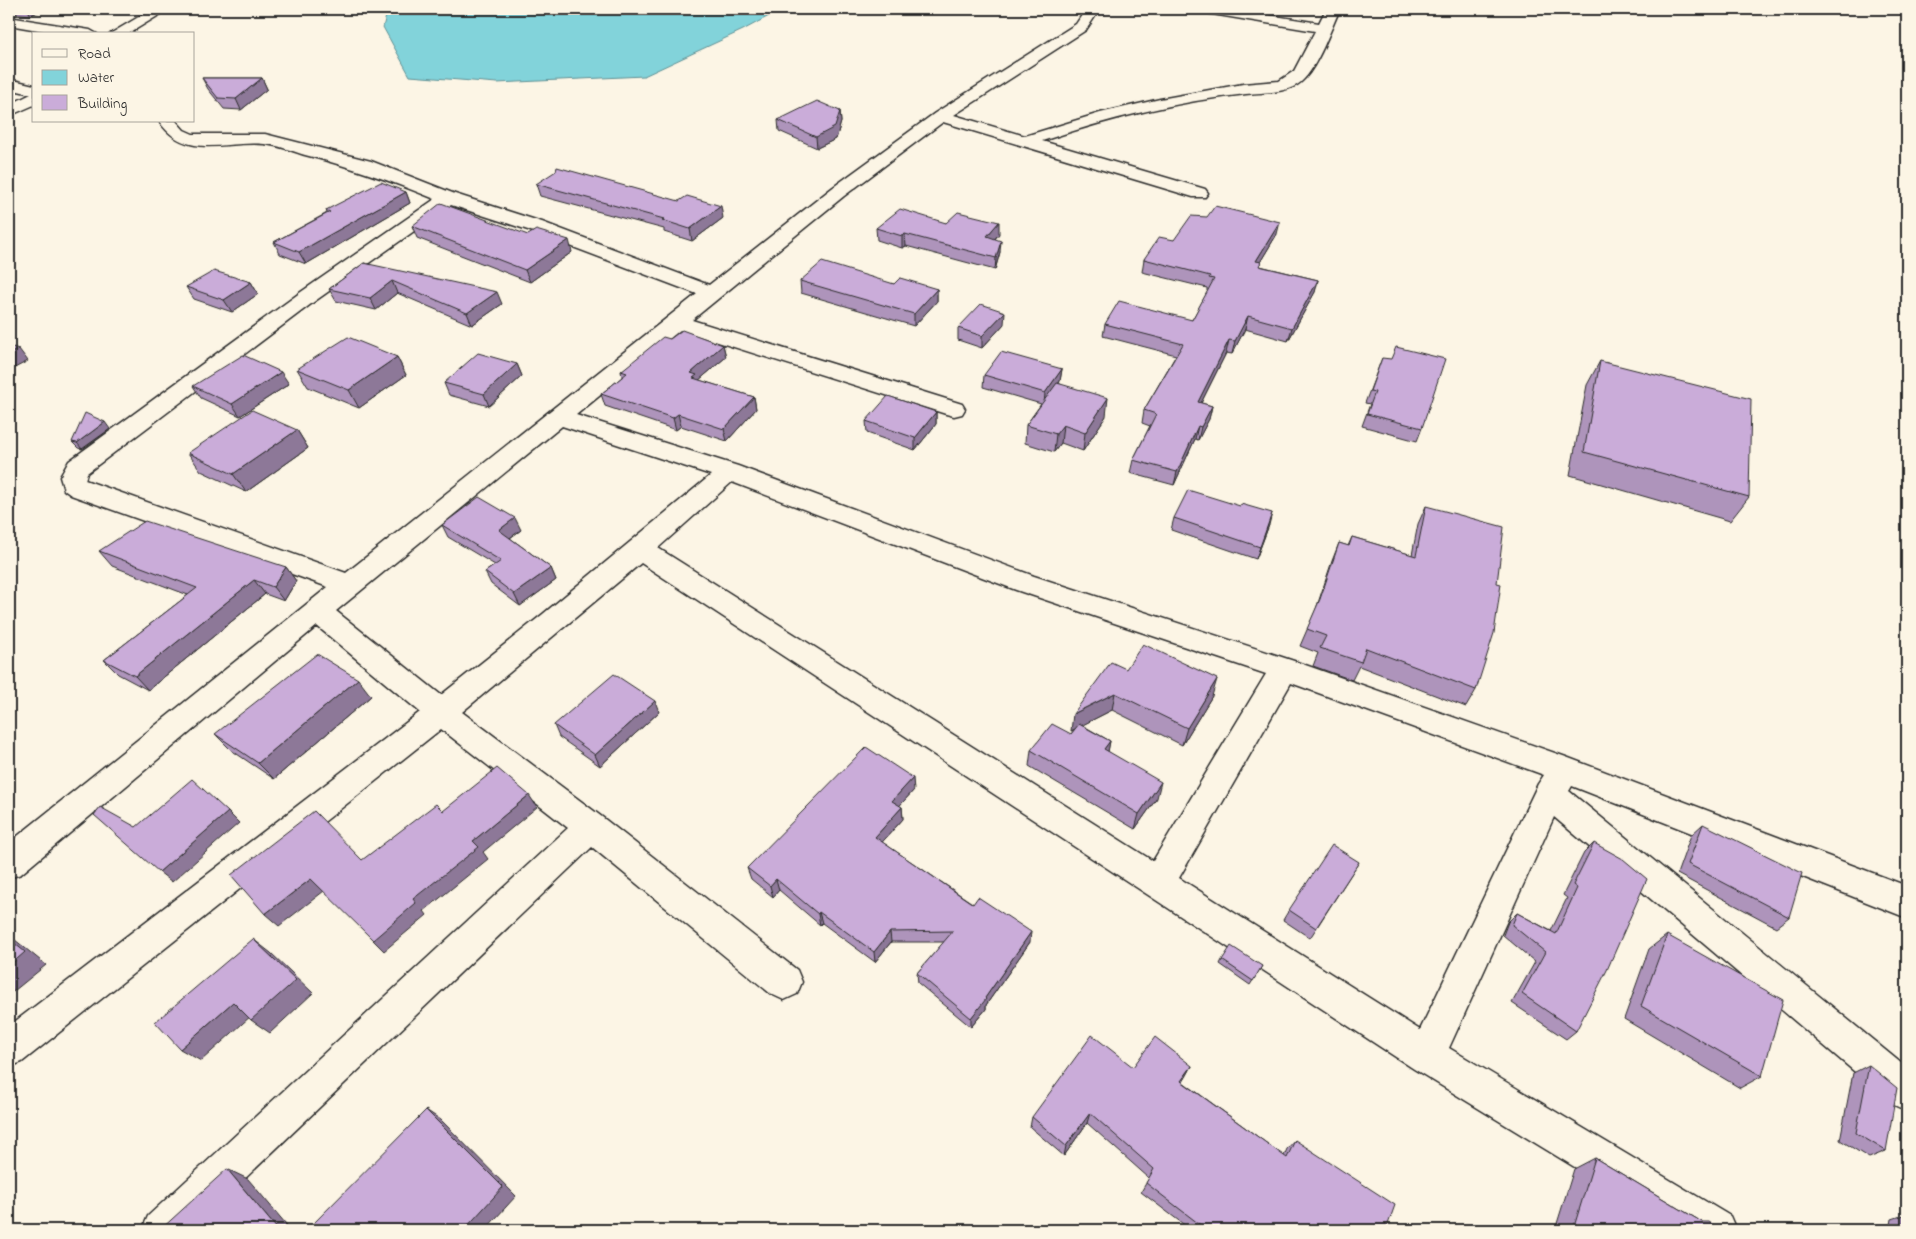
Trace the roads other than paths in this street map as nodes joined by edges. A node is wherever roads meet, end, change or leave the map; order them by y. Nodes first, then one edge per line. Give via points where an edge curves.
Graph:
1 (162, 9) edge
2 (1093, 9) edge
3 (1206, 9) edge
4 (1332, 9) edge
5 (49, 12) dead end
6 (9, 21) edge
7 (25, 23) junction
8 (1323, 28) junction
9 (9, 31) edge
10 (78, 32) edge
11 (121, 32) edge
12 (32, 78) edge
13 (13, 85) edge
14 (32, 90) edge
15 (32, 99) edge
16 (9, 111) edge
17 (940, 116) junction
18 (168, 122) edge
19 (1025, 140) junction
20 (1199, 193) dead end
21 (449, 198) junction
22 (712, 293) junction
23 (676, 322) junction
24 (954, 409) dead end
25 (560, 418) junction
26 (729, 472) junction
27 (641, 550) junction
28 (350, 585) junction
29 (317, 611) junction
30 (1284, 669) junction
31 (442, 713) junction
32 (1558, 782) junction
33 (591, 827) junction
34 (9, 864) edge
35 (1159, 881) junction
36 (1907, 902) edge
37 (784, 982) dead end
38 (9, 1049) edge
39 (1427, 1056) junction
40 (1907, 1092) edge
41 (162, 1230) edge
42 (1716, 1230) edge

1 - 11 street
2 - 17 street via 1081,28
3 - 8 street
4 - 8 street
5 - 7 street
6 - 7 street
7 - 9 street
7 - 10 street
8 - 19 street via 1300,74 1287,83 1146,107
12 - 13 street
13 - 14 street
15 - 16 street
17 - 19 street
17 - 22 street via 838,192
18 - 21 street via 178,134 189,139 266,139 366,164
19 - 20 street
21 - 22 street via 535,226
21 - 28 street via 242,344 78,468 72,477 73,484 80,489
22 - 23 street
23 - 24 street
23 - 25 street
25 - 26 street
25 - 28 street
26 - 27 street
26 - 30 street via 1025,583
27 - 31 street
27 - 35 street
28 - 29 street
29 - 31 street
29 - 34 street
30 - 32 street
30 - 35 street
31 - 33 street
31 - 38 street
32 - 36 street
32 - 39 street
32 - 40 street
33 - 37 street
33 - 41 street
35 - 39 street
39 - 42 street

